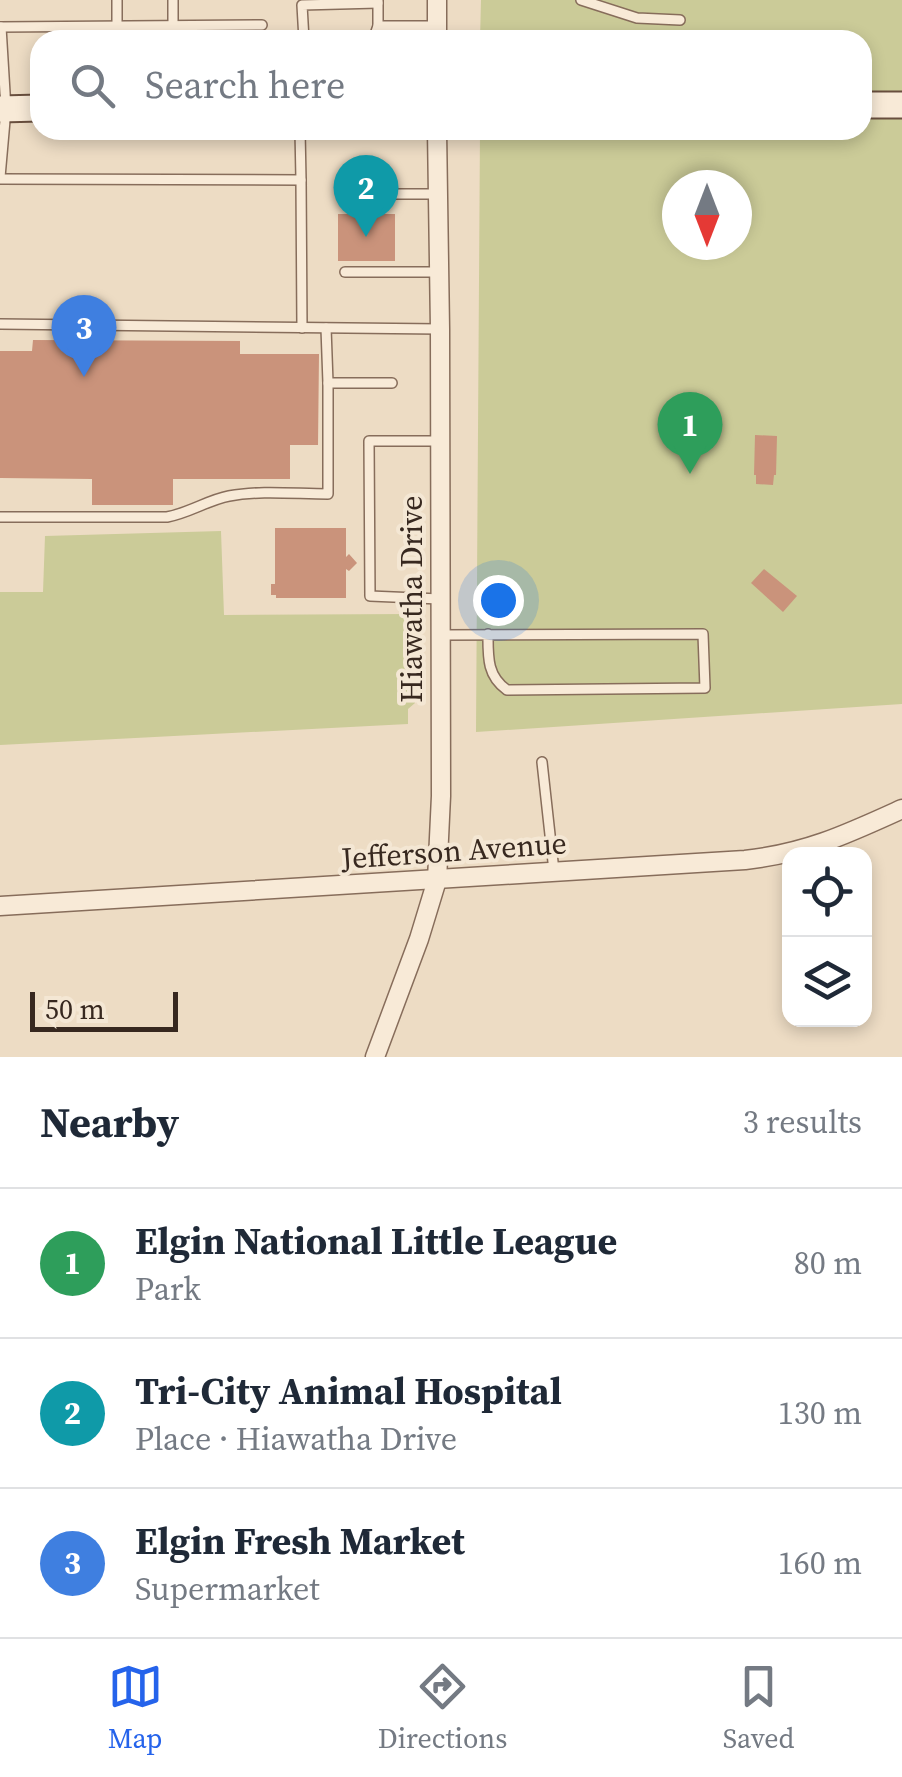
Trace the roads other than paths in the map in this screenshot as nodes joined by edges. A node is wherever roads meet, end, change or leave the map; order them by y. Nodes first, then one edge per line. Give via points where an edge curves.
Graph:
1 (118, 0) edge
2 (172, 0) edge
3 (437, 0) edge
4 (580, 0) edge
5 (378, 1) edge
6 (680, 20) dead end
7 (262, 25) dead end
8 (118, 26) junction
9 (172, 26) junction
10 (378, 26) junction
11 (1, 27) edge
12 (170, 30) edge
13 (173, 30) edge
14 (303, 30) edge
15 (377, 30) edge
16 (412, 30) edge
17 (437, 30) edge
18 (872, 105) edge
19 (902, 105) edge
20 (30, 108) edge
21 (3, 109) edge
22 (300, 140) edge
23 (436, 140) edge
24 (0, 178) edge
25 (301, 180) junction
26 (345, 194) dead end
27 (438, 194) junction
28 (346, 272) dead end
29 (438, 272) junction
30 (0, 324) edge
31 (302, 328) junction
32 (326, 328) junction
33 (440, 329) junction
34 (328, 383) junction
35 (392, 383) dead end
36 (440, 441) junction
37 (0, 517) edge
38 (440, 599) junction
39 (440, 634) junction
40 (488, 634) junction
41 (542, 762) dead end
42 (902, 809) edge
43 (554, 871) junction
44 (437, 880) junction
45 (0, 906) edge
46 (375, 1057) edge

1 - 8 lane
2 - 9 lane
3 - 17 street
4 - 6 lane via 637,18
5 - 10 lane
5 - 14 lane via 302,5
7 - 9 lane
8 - 9 lane
8 - 11 lane
9 - 12 lane
9 - 13 lane
10 - 15 lane
10 - 16 lane
11 - 21 lane
18 - 19 main road
20 - 21 main road
21 - 24 lane
22 - 25 lane
23 - 27 street, Hiawatha Drive
24 - 25 lane
25 - 31 lane
26 - 27 lane
27 - 29 street, Hiawatha Drive
28 - 29 lane
29 - 33 street, Hiawatha Drive
30 - 31 lane
31 - 32 lane
32 - 33 lane
32 - 34 lane
33 - 36 street, Hiawatha Drive
34 - 35 lane
34 - 37 lane via 328,494 236,494 168,517
36 - 38 street, Hiawatha Drive
36 - 38 lane via 369,441 370,596
38 - 39 street, Hiawatha Drive
39 - 40 lane
39 - 44 street, Hiawatha Drive
40 - 40 lane via 492,677 514,692 705,688 703,634
41 - 43 lane
42 - 43 street, Jefferson Avenue via 781,855
43 - 44 street, Jefferson Avenue
44 - 45 street, Jefferson Avenue
44 - 46 street, Hiawatha Drive

